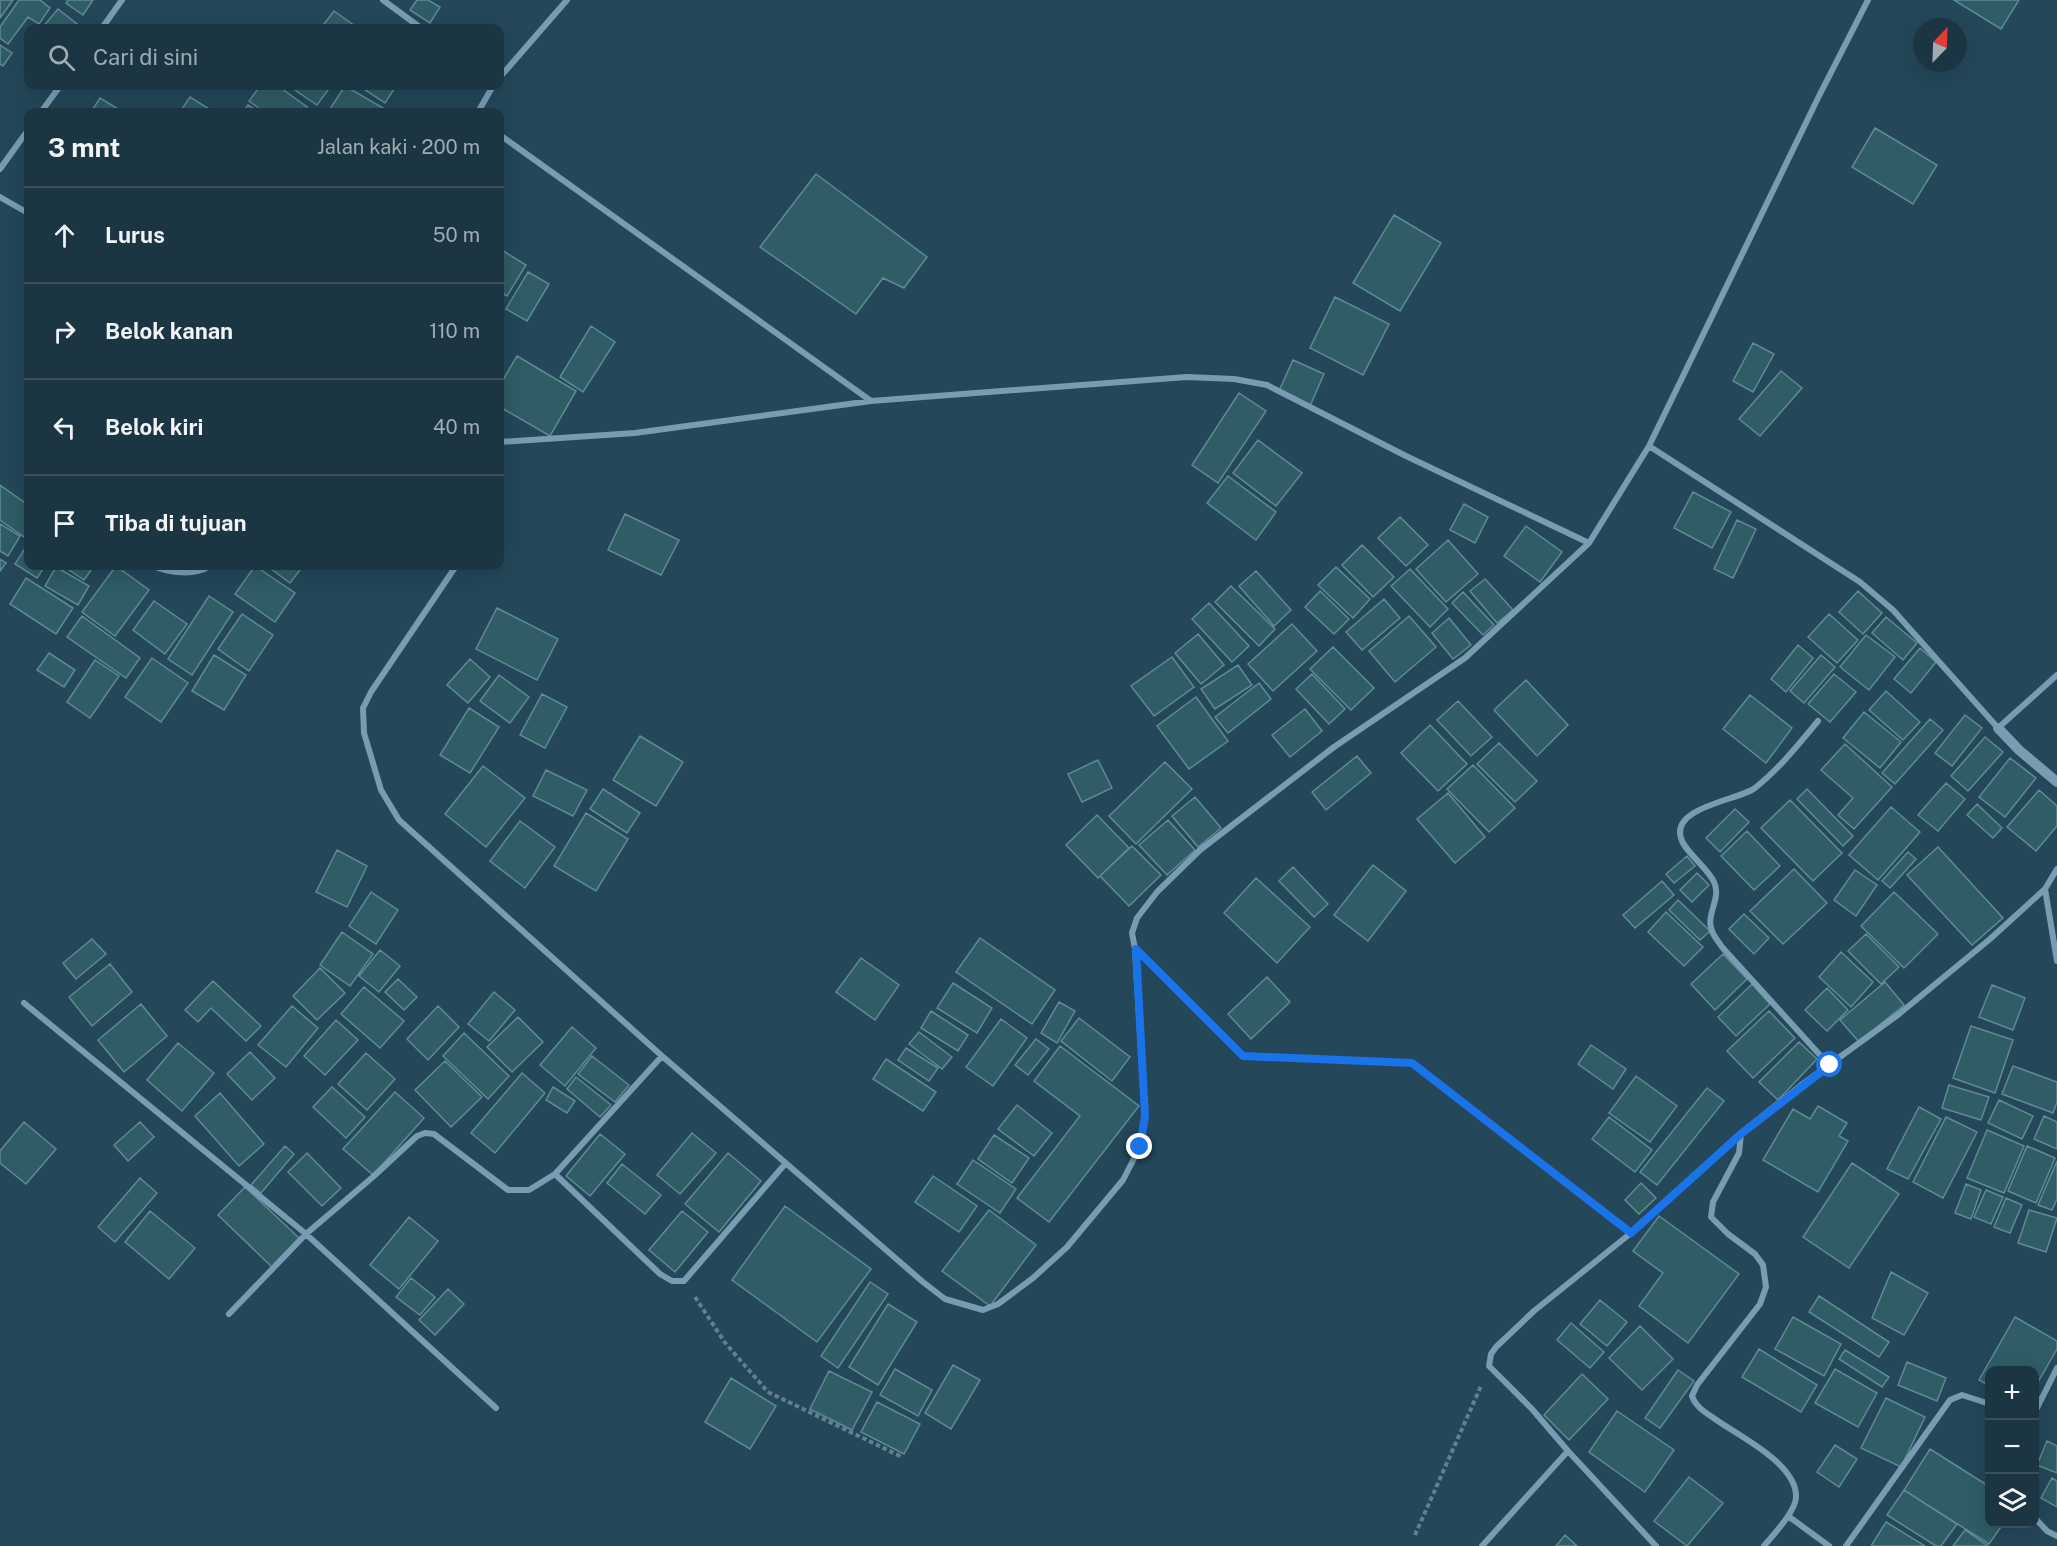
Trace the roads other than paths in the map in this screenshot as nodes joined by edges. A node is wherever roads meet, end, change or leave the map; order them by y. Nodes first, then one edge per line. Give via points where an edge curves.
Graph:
1 (122, 0) edge
2 (383, 0) edge
3 (567, 0) edge
4 (1868, 0) edge
5 (105, 24) edge
6 (416, 24) edge
7 (504, 72) edge
8 (57, 90) edge
9 (491, 90) edge
10 (44, 108) edge
11 (480, 108) edge
12 (24, 135) edge
13 (504, 138) edge
14 (0, 169) edge
15 (0, 197) edge
16 (24, 211) edge
17 (871, 400) junction
18 (504, 441) edge
19 (1649, 446) junction
20 (1589, 543) junction
21 (170, 570) edge
22 (199, 570) edge
23 (453, 570) edge
24 (2057, 675) edge
25 (1818, 721) dead end
26 (1998, 728) junction
27 (2057, 782) edge
28 (2057, 868) edge
29 (2045, 889) junction
30 (2057, 961) edge
31 (24, 1003) dead end
32 (662, 1056) junction
33 (1830, 1065) junction
34 (1742, 1133) junction
35 (784, 1164) junction
36 (555, 1174) junction
37 (306, 1234) junction
38 (229, 1314) dead end
39 (2057, 1368) edge
40 (1985, 1403) edge
41 (2039, 1404) edge
42 (496, 1408) dead end
43 (1568, 1451) junction
44 (1788, 1516) junction
45 (2039, 1522) edge
46 (2057, 1536) edge
47 (1482, 1546) edge
48 (1656, 1546) edge
49 (1764, 1546) edge
50 (1829, 1546) edge
51 (1846, 1546) edge

1 - 5 street
2 - 6 street
3 - 7 street
4 - 19 street
8 - 10 street
9 - 11 street
12 - 14 street
13 - 17 street
15 - 16 street
17 - 18 street via 635,433
17 - 20 street via 1187,377 1267,385
19 - 20 street
19 - 26 street via 1860,582 1893,610
20 - 35 street via 1465,658 1334,747 1200,850 1157,891 1137,918 1132,933 1145,1116 1140,1147 1123,1180 1067,1247 1033,1278 998,1304 983,1310 945,1299
21 - 22 street
23 - 32 street via 363,708 364,733 381,790 399,820
24 - 26 street
25 - 33 street via 1780,766 1752,791 1698,811 1684,821 1680,830 1681,839 1714,881 1717,892 1711,930
26 - 27 street
28 - 29 street
29 - 30 street
29 - 33 street via 1899,1014
31 - 37 street
32 - 35 street
32 - 36 street
33 - 34 street
34 - 43 street via 1631,1233 1526,1318 1491,1354 1489,1366
34 - 44 street via 1739,1153 1713,1202 1711,1217 1755,1254 1763,1265 1766,1287 1760,1304 1697,1384 1692,1396 1699,1408 1780,1465 1792,1480 1797,1497
35 - 36 street via 684,1281 672,1281 660,1274
36 - 37 street via 529,1190 508,1190 434,1134 425,1133
37 - 38 street
37 - 42 street
39 - 41 street
40 - 51 street via 1962,1395 1950,1400
43 - 47 street
43 - 48 street
44 - 49 street
44 - 50 street
45 - 46 street

